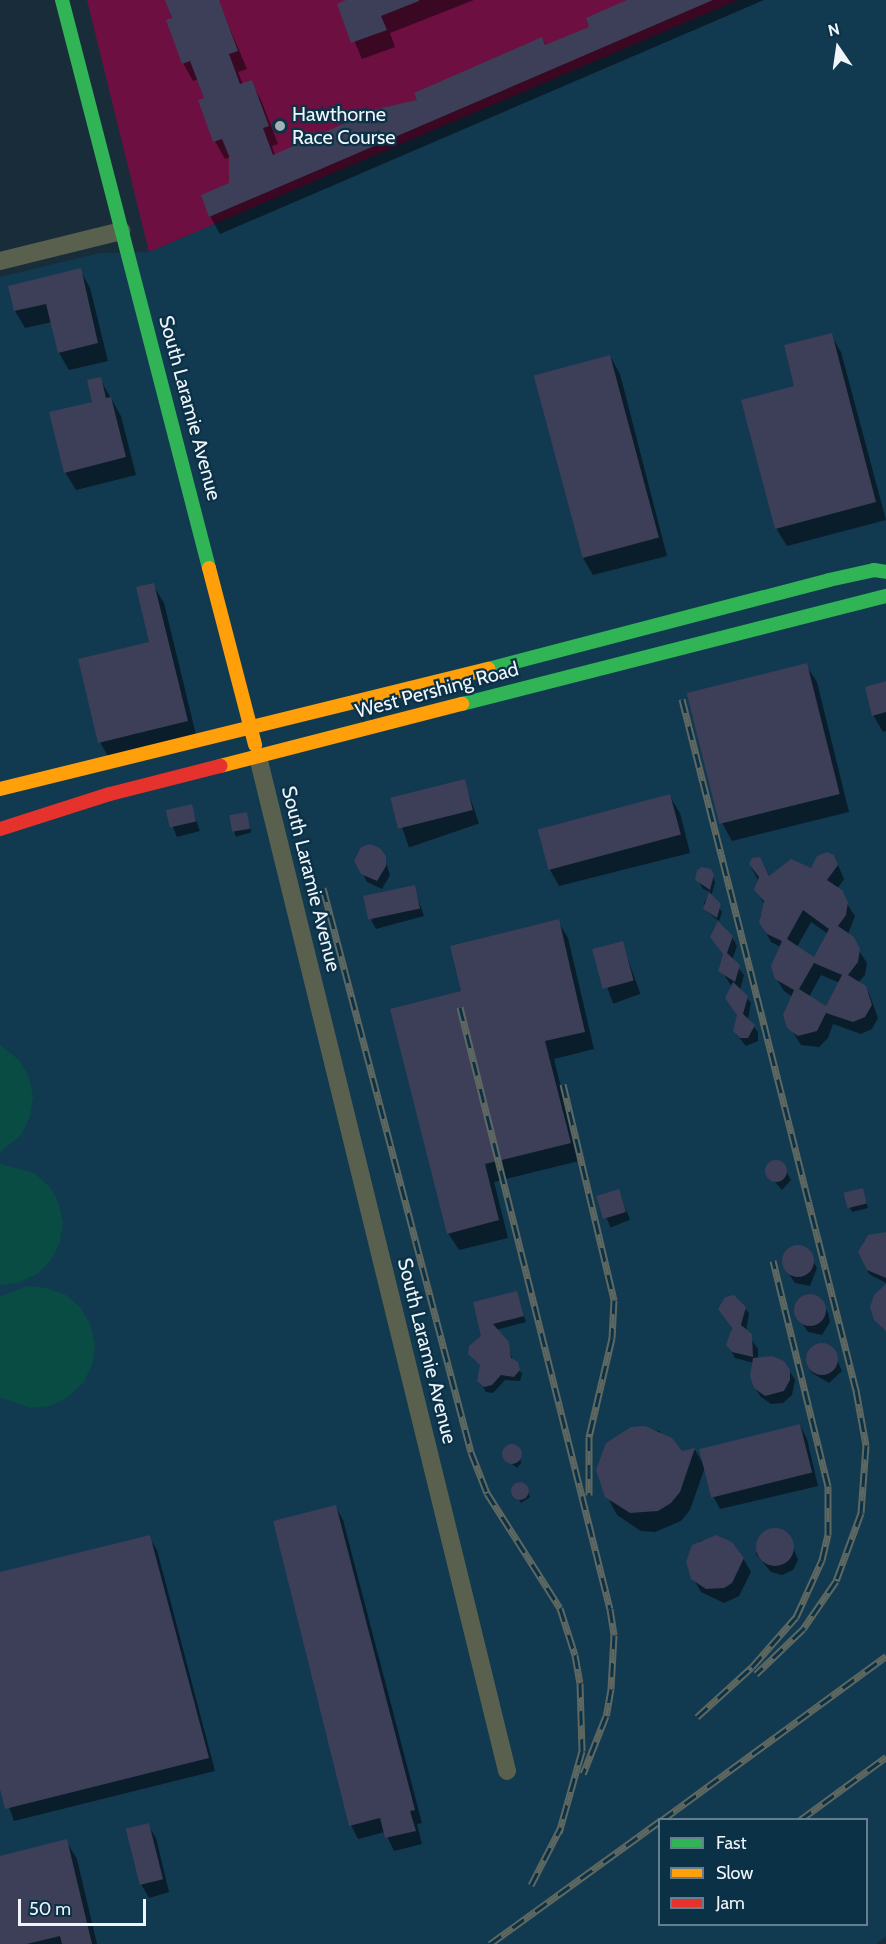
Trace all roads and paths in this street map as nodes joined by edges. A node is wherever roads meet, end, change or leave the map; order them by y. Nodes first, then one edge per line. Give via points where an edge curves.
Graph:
1 (62, 0) edge
2 (120, 231) junction
3 (0, 261) edge
4 (886, 572) edge
5 (886, 596) edge
6 (467, 673) junction
7 (473, 700) junction
8 (251, 730) junction
9 (258, 757) junction
10 (0, 789) edge
11 (0, 829) edge
12 (507, 1771) dead end

1 - 2 main road, South Laramie Avenue
2 - 3 street
2 - 8 main road, South Laramie Avenue
4 - 6 main road, West Pershing Road via 874,570 829,580
5 - 7 main road, West Pershing Road
6 - 7 main road
6 - 8 main road, West Pershing Road
7 - 9 main road, West Pershing Road
8 - 9 main road, South Laramie Avenue
8 - 10 main road, West Pershing Road
9 - 11 main road, West Pershing Road via 110,794
9 - 12 street, South Laramie Avenue

